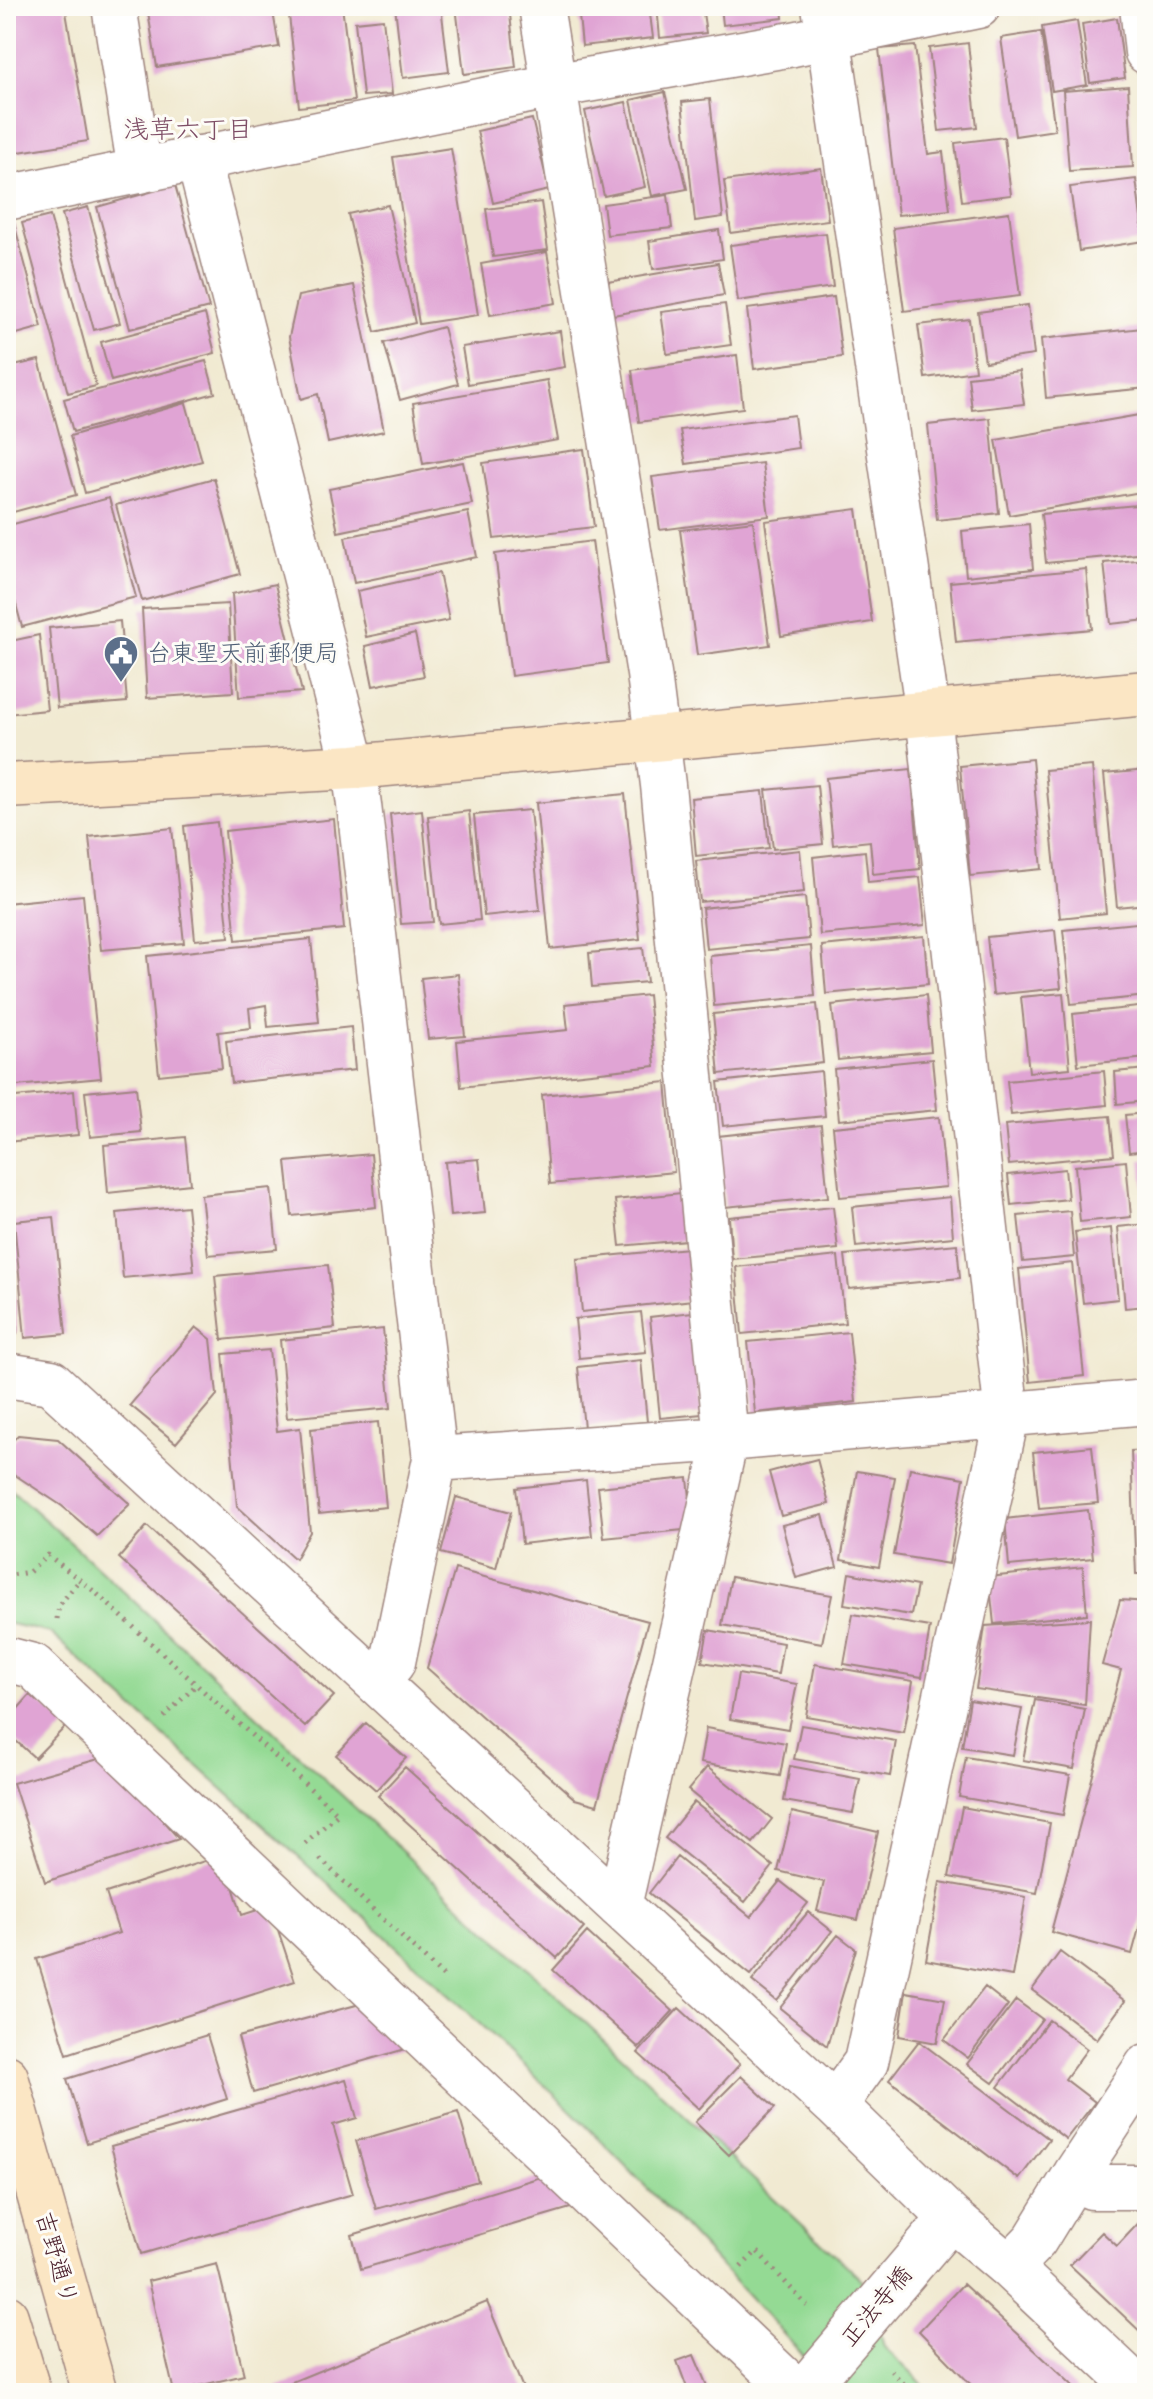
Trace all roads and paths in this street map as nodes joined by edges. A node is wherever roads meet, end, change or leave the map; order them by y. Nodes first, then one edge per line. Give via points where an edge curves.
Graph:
1 (114, 6) edge
2 (541, 6) edge
3 (978, 6) edge
4 (1142, 6) edge
5 (826, 22) edge
6 (1147, 52) edge
7 (553, 86) junction
8 (198, 158) junction
9 (140, 171) junction
10 (6, 198) edge
11 (1147, 693) edge
12 (928, 714) junction
13 (657, 738) junction
14 (354, 767) junction
15 (6, 786) edge
16 (6, 1375) edge
17 (1147, 1402) edge
18 (1007, 1416) junction
19 (726, 1439) junction
20 (435, 1459) junction
21 (6, 1576) edge
22 (80, 1580) junction
23 (56, 1623) dead end
24 (6, 1659) edge
25 (377, 1681) junction
26 (197, 1684) junction
27 (163, 1718) dead end
28 (304, 1844) dead end
29 (619, 1906) junction
30 (1147, 2066) edge
31 (6, 2077) edge
32 (835, 2105) junction
33 (1075, 2175) junction
34 (1147, 2187) edge
35 (951, 2218) junction
36 (1009, 2267) junction
37 (6, 2317) edge
38 (29, 2393) edge
39 (95, 2393) edge
40 (800, 2393) edge
41 (1143, 2393) edge

1 - 9 street
2 - 7 street
3 - 5 street
4 - 6 street
5 - 7 street
5 - 12 street
7 - 8 street
7 - 13 street
8 - 9 street
8 - 14 street
9 - 10 street
11 - 12 street
12 - 13 street
12 - 18 street
13 - 14 street
13 - 19 street
14 - 15 street
14 - 20 street
16 - 25 street via 51,1382
17 - 18 street
18 - 19 street
18 - 32 street via 866,2062
19 - 20 street
19 - 29 street
20 - 25 street via 393,1662
21 - 22 path via 29,1572 48,1555
22 - 23 path via 59,1605
22 - 26 path
24 - 40 street via 33,1666
25 - 29 street
26 - 27 path
26 - 28 path via 338,1814
29 - 32 street
30 - 33 street
31 - 39 street, 吉野通り
32 - 35 street
33 - 34 street via 1092,2187
33 - 36 street via 1035,2240
35 - 36 street
35 - 40 street, 正法寺橋
36 - 41 street
37 - 38 street

